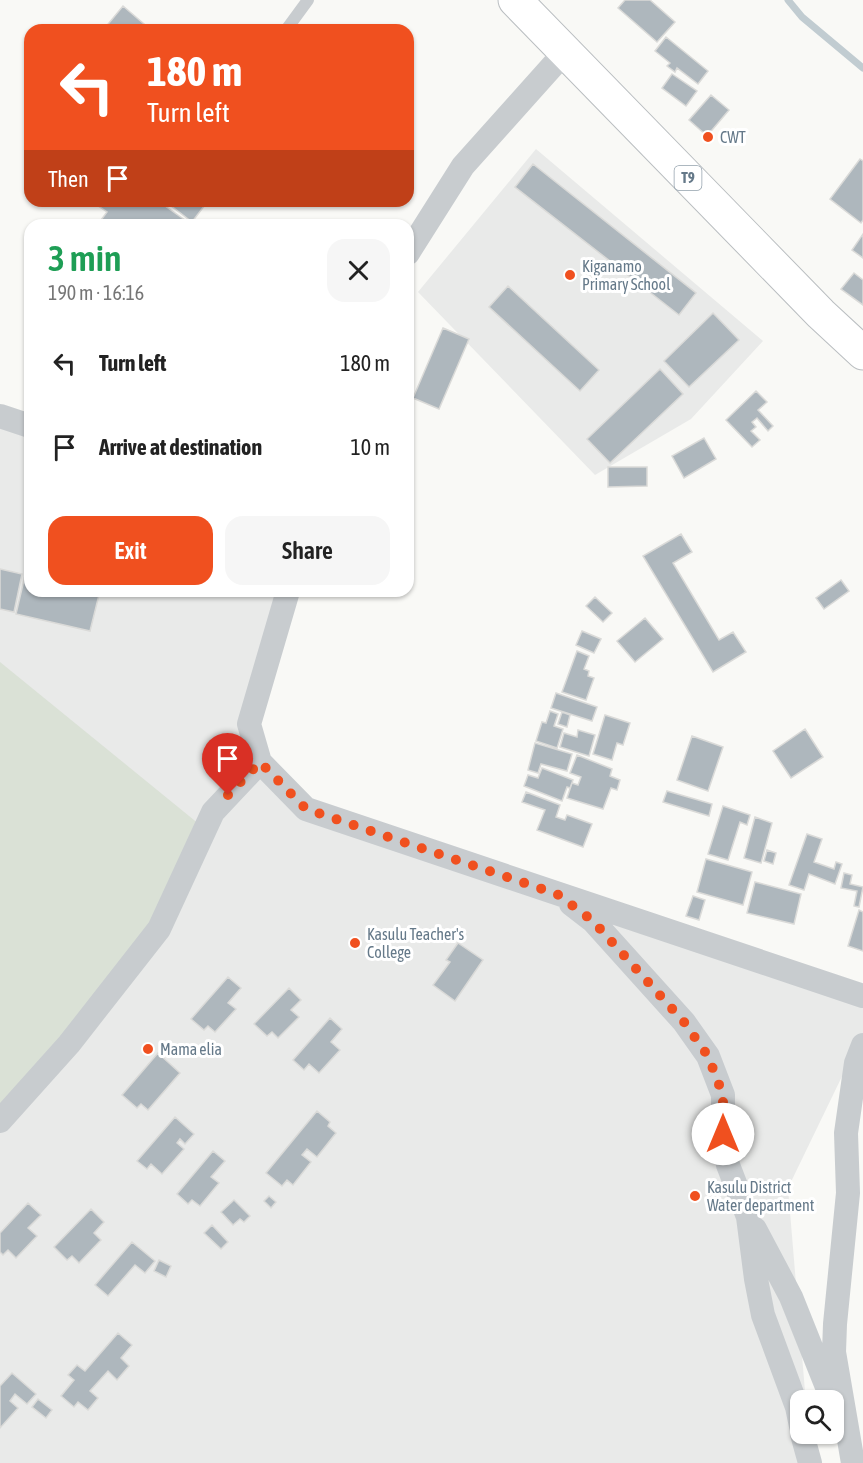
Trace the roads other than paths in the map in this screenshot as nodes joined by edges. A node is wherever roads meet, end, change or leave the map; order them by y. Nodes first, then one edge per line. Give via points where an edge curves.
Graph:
1 (308, 0) edge
2 (515, 0) edge
3 (290, 24) edge
4 (565, 52) junction
5 (414, 243) edge
6 (863, 353) edge
7 (0, 416) edge
8 (24, 424) edge
9 (286, 597) edge
10 (260, 762) junction
11 (557, 894) junction
12 (863, 996) edge
13 (863, 1045) edge
14 (0, 1121) edge
15 (748, 1216) junction
16 (791, 1390) edge
17 (846, 1416) junction
18 (805, 1444) edge
19 (810, 1463) edge
20 (853, 1463) edge

1 - 3 lane
2 - 4 highway, T9
4 - 5 street via 462,166
4 - 6 highway, T9
7 - 8 street
9 - 10 street via 249,724
10 - 11 street via 306,809
10 - 14 street via 213,812 159,929 69,1044
11 - 12 street
11 - 15 street via 593,921 684,1022 708,1056 723,1095 728,1165
13 - 17 street via 856,1063 846,1132 848,1193 835,1324 834,1352
15 - 16 street via 763,1315
15 - 17 street via 791,1297 826,1387
17 - 20 street
18 - 19 street

